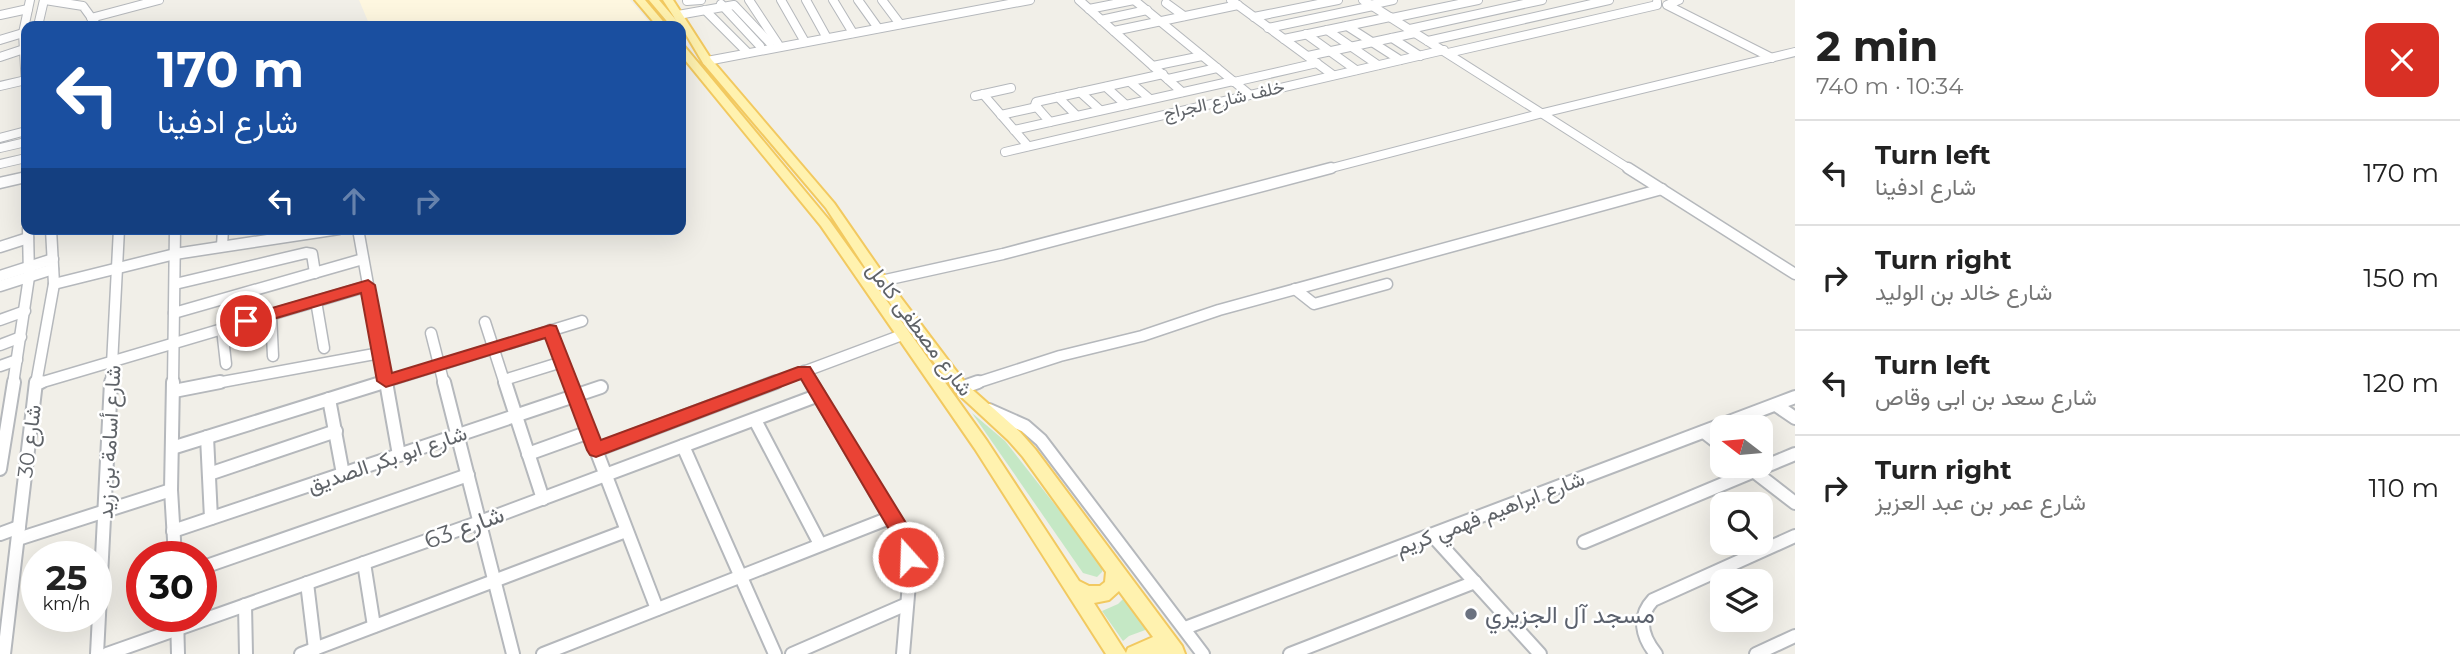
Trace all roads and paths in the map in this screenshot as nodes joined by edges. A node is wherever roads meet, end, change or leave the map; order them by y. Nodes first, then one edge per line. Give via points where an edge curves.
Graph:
1 (45, 0) edge
2 (92, 0) edge
3 (159, 0) edge
4 (640, 0) edge
5 (654, 0) edge
6 (668, 0) edge
7 (702, 0) edge
8 (750, 0) edge
9 (781, 0) edge
10 (806, 0) edge
11 (833, 0) edge
12 (858, 0) edge
13 (882, 0) edge
14 (1030, 0) edge
15 (1079, 0) edge
16 (1134, 0) edge
17 (1283, 0) edge
18 (1335, 0) edge
19 (1393, 0) edge
20 (1479, 0) edge
21 (1509, 0) edge
22 (1542, 0) edge
23 (1609, 0) edge
24 (1679, 0) edge
25 (56, 1) edge
26 (687, 1) edge
27 (1655, 1) edge
28 (80, 2) edge
29 (1166, 3) dead end
30 (1235, 3) edge
31 (1310, 3) edge
32 (29, 4) edge
33 (1369, 4) edge
34 (722, 5) junction
35 (734, 5) junction
36 (1518, 5) junction
37 (1298, 8) junction
38 (706, 9) junction
39 (1089, 9) junction
40 (1147, 10) junction
41 (694, 11) junction
42 (0, 15) edge
43 (678, 15) junction
44 (1184, 16) junction
45 (1537, 16) junction
46 (1254, 17) junction
47 (1316, 18) junction
48 (1391, 18) junction
49 (1101, 20) junction
50 (39, 21) edge
51 (93, 21) edge
52 (658, 21) edge
53 (672, 21) edge
54 (680, 21) edge
55 (1160, 21) junction
56 (751, 23) junction
57 (900, 24) junction
58 (741, 25) junction
59 (1347, 26) junction
60 (1268, 27) junction
61 (1558, 28) junction
62 (725, 29) junction
63 (878, 29) junction
64 (1330, 29) junction
65 (1114, 31) junction
66 (1413, 31) junction
67 (686, 33) edge
68 (853, 33) junction
69 (21, 34) edge
70 (1306, 34) junction
71 (827, 38) junction
72 (1392, 38) junction
73 (1284, 39) junction
74 (0, 40) edge
75 (1428, 41) junction
76 (805, 42) junction
77 (1372, 42) junction
78 (775, 44) junction
79 (760, 46) junction
80 (1352, 47) junction
81 (21, 50) edge
82 (1330, 51) junction
83 (747, 52) junction
84 (1446, 52) junction
85 (1795, 52) edge
86 (686, 55) edge
87 (1202, 55) junction
88 (1308, 56) junction
89 (1420, 56) junction
90 (0, 57) edge
91 (1772, 58) junction
92 (1400, 60) junction
93 (707, 61) junction
94 (1317, 63) junction
95 (1378, 65) junction
96 (1153, 66) junction
97 (1217, 68) junction
98 (1356, 70) junction
99 (1333, 75) junction
100 (1165, 77) junction
101 (21, 81) edge
102 (1233, 81) junction
103 (1130, 82) junction
104 (0, 86) edge
105 (1106, 86) junction
106 (1011, 88) dead end
107 (1080, 92) junction
108 (1182, 92) junction
109 (1249, 94) junction
110 (1058, 97) junction
111 (1150, 99) junction
112 (1129, 104) junction
113 (1037, 107) junction
114 (1100, 110) junction
115 (1543, 113) junction
116 (1001, 115) junction
117 (1077, 116) junction
118 (1149, 118) junction
119 (1050, 122) junction
120 (1014, 130) junction
121 (21, 132) edge
122 (0, 138) edge
123 (21, 143) edge
124 (1028, 146) junction
125 (0, 148) edge
126 (1005, 152) dead end
127 (21, 159) edge
128 (0, 164) edge
129 (21, 178) edge
130 (0, 183) edge
131 (1662, 189) junction
132 (26, 235) edge
133 (28, 235) edge
134 (51, 235) edge
135 (120, 235) edge
136 (176, 235) edge
137 (223, 235) edge
138 (263, 235) edge
139 (359, 235) edge
140 (222, 246) junction
141 (0, 247) edge
142 (175, 254) junction
143 (363, 259) junction
144 (53, 264) junction
145 (119, 267) junction
146 (29, 272) junction
147 (315, 273) junction
148 (1795, 274) edge
149 (0, 276) edge
150 (881, 281) junction
151 (54, 284) junction
152 (174, 284) junction
153 (1387, 284) dead end
154 (368, 285) junction
155 (0, 286) edge
156 (1295, 289) junction
157 (316, 301) junction
158 (25, 311) junction
159 (174, 313) junction
160 (271, 314) junction
161 (0, 320) edge
162 (582, 321) dead end
163 (485, 322) dead end
164 (222, 329) junction
165 (550, 330) junction
166 (431, 332) dead end
167 (902, 335) junction
168 (21, 337) junction
169 (173, 343) junction
170 (0, 345) edge
171 (324, 348) dead end
172 (493, 348) junction
173 (380, 353) junction
174 (274, 356) dead end
175 (17, 360) junction
176 (112, 361) junction
177 (562, 362) junction
178 (226, 364) dead end
179 (439, 364) junction
180 (0, 366) edge
181 (804, 371) junction
182 (504, 380) junction
183 (386, 381) junction
184 (36, 384) junction
185 (601, 387) dead end
186 (961, 388) junction
187 (174, 391) junction
188 (6, 392) edge
189 (575, 396) junction
190 (819, 396) junction
191 (1795, 397) edge
192 (330, 399) junction
193 (1776, 405) junction
194 (984, 408) junction
195 (516, 415) junction
196 (1795, 418) edge
197 (755, 420) junction
198 (336, 431) junction
199 (589, 432) junction
200 (1704, 432) junction
201 (457, 435) junction
202 (207, 437) junction
203 (1710, 437) edge
204 (683, 446) junction
205 (172, 448) junction
206 (596, 450) junction
207 (528, 454) junction
208 (399, 455) junction
209 (1793, 457) edge
210 (1773, 462) edge
211 (0, 469) edge
212 (209, 474) junction
213 (343, 474) junction
214 (468, 475) junction
215 (606, 476) junction
216 (1728, 478) edge
217 (1764, 478) edge
218 (171, 490) junction
219 (543, 499) junction
220 (1795, 503) edge
221 (106, 511) junction
222 (892, 517) junction
223 (211, 519) junction
224 (480, 522) junction
225 (173, 531) junction
226 (626, 531) junction
227 (18, 533) junction
228 (0, 534) edge
229 (1432, 535) junction
230 (1795, 536) edge
231 (174, 541) edge
232 (1584, 542) dead end
233 (820, 544) junction
234 (217, 562) edge
235 (363, 563) junction
236 (1115, 571) junction
237 (741, 576) junction
238 (494, 581) junction
239 (1475, 582) junction
240 (307, 583) junction
241 (1073, 586) junction
242 (907, 604) junction
243 (245, 605) junction
244 (657, 609) junction
245 (217, 612) edge
246 (374, 626) junction
247 (1185, 628) junction
248 (157, 632) edge
249 (177, 632) edge
250 (1795, 636) edge
251 (315, 649) junction
252 (1175, 653) edge
253 (1652, 653) edge
254 (4, 654) edge
255 (97, 654) edge
256 (107, 654) edge
257 (178, 654) edge
258 (246, 654) edge
259 (301, 654) edge
260 (513, 654) edge
261 (543, 654) edge
262 (775, 654) edge
263 (792, 654) edge
264 (903, 654) edge
265 (1117, 654) edge
266 (1135, 654) edge
267 (1203, 654) edge
268 (1290, 654) edge
269 (1540, 654) edge
270 (1756, 654) edge

1 - 25 street
1 - 50 street
2 - 28 street
3 - 51 street
4 - 52 main road
5 - 53 main road
6 - 43 main road, شارع مصطفى كامل
7 - 26 street
7 - 38 street
8 - 35 street
8 - 78 street
9 - 76 street
10 - 71 street
11 - 68 street
12 - 63 street
13 - 57 street
14 - 57 street
15 - 39 street
16 - 39 street
16 - 40 street
17 - 37 street
18 - 31 street
19 - 33 street
20 - 48 street
21 - 36 street
22 - 36 street
23 - 45 street
24 - 91 street via 1667,5
25 - 28 street
26 - 41 street
27 - 61 street, خلف شارع الجراج via 1657,5
28 - 51 street
29 - 44 street
30 - 44 street
30 - 46 street
31 - 37 street
32 - 42 street
33 - 47 street
33 - 48 street
34 - 35 street
34 - 38 street
34 - 58 street
35 - 56 street
36 - 45 street
36 - 66 street
37 - 46 street
37 - 47 street
38 - 41 street
38 - 62 street
39 - 49 street
40 - 49 street
40 - 55 street
41 - 43 street
43 - 54 main road, شارع مصطفى كامل
44 - 55 street
45 - 61 street
45 - 75 street
46 - 60 street
47 - 60 street
47 - 64 street
48 - 59 street
48 - 66 street
49 - 65 street
55 - 65 street
55 - 87 street
56 - 58 street
56 - 78 street
57 - 63 street
58 - 62 street
58 - 79 street
59 - 64 street
59 - 77 street
60 - 73 street
61 - 84 street, خلف شارع الجراج
62 - 83 street
63 - 68 street
64 - 70 street
64 - 80 street
65 - 96 street
66 - 72 street
66 - 75 street
67 - 93 main road, شارع مصطفى كامل
68 - 71 street
69 - 74 street
70 - 73 street
70 - 82 street
71 - 76 street
72 - 77 street
72 - 89 street
73 - 88 street
75 - 84 street
76 - 78 street
77 - 80 street
77 - 92 street
78 - 79 street
78 - 83 street
79 - 83 street
80 - 82 street
80 - 95 street
81 - 90 street
82 - 88 street
82 - 98 street
83 - 93 street
84 - 89 street, خلف شارع الجراج
84 - 115 street
85 - 91 street
86 - 167 main road, شارع مصطفى كامل via 801,191
87 - 96 street
87 - 97 street
88 - 94 street
89 - 92 street, خلف شارع الجراج
91 - 115 street
92 - 95 street, خلف شارع الجراج
93 - 150 main road, شارع مصطفى كامل via 830,206
94 - 99 street
94 - 102 street
95 - 98 street, خلف شارع الجراج
96 - 100 street
97 - 100 street
97 - 102 street
98 - 99 street, خلف شارع الجراج
99 - 109 street, خلف شارع الجراج
100 - 103 street
100 - 108 street
101 - 104 street
102 - 108 street
102 - 109 street
103 - 105 street
103 - 111 street
105 - 107 street
105 - 112 street
106 - 116 street via 979,95
107 - 110 street
107 - 114 street
108 - 111 street
109 - 118 street, خلف شارع الجراج
110 - 113 street via 1036,102
110 - 117 street
111 - 112 street
112 - 114 street
112 - 118 street
113 - 116 street
113 - 119 street
114 - 117 street
115 - 131 street
115 - 150 street via 1003,254
116 - 120 street
117 - 119 street
118 - 124 street, خلف شارع الجراج
119 - 120 street
120 - 124 street
121 - 122 street
123 - 125 street
124 - 126 street, خلف شارع الجراج
127 - 128 street
129 - 130 street
131 - 148 street
131 - 156 street
132 - 141 street
133 - 146 street, شارع 30
134 - 144 street, شارع 30
135 - 145 street, شارع أسامة بن زيد
136 - 142 street
137 - 140 street
138 - 140 street
139 - 143 street
140 - 142 street
142 - 145 street
142 - 152 street
143 - 147 street
143 - 154 street
144 - 146 street
144 - 151 street, شارع 30
145 - 151 street
145 - 176 street, شارع أسامة بن زيد
146 - 149 street
146 - 155 street
146 - 158 street, شارع 30
147 - 152 street via 312,254 306,253
147 - 159 street
150 - 186 main road, شارع مصطفى كامل
151 - 184 street, شارع 30
152 - 159 street
153 - 156 street via 1314,304
154 - 157 street
154 - 173 street
156 - 186 street
157 - 160 street
157 - 171 street
158 - 161 street
158 - 168 street, شارع 30
159 - 169 street
160 - 164 street
160 - 174 street
162 - 165 street
163 - 172 street
164 - 169 street
164 - 178 street
165 - 172 street
165 - 177 street
166 - 179 street
167 - 181 street
167 - 241 main road, شارع مصطفى كامل
168 - 170 street
168 - 175 street, شارع 30
169 - 176 street
169 - 187 street
172 - 179 street
172 - 182 street
173 - 183 street
173 - 187 street
175 - 180 street
175 - 188 street, شارع 30
176 - 184 street
176 - 221 street, شارع أسامة بن زيد
177 - 182 street
177 - 189 street
179 - 183 street
179 - 201 street
181 - 190 street
181 - 206 street
182 - 195 street
183 - 192 street
183 - 208 street
184 - 227 street, شارع 30
185 - 189 street, شارع ابو بكر الصديق
186 - 194 main road, شارع مصطفى كامل
187 - 205 street
188 - 211 street, شارع 30
189 - 195 street, شارع ابو بكر الصديق
189 - 199 street
190 - 197 street, شارع 63
190 - 222 street
191 - 193 street, شارع ابراهيم فهمي كريم
192 - 198 street
192 - 202 street
193 - 196 street
193 - 200 street, شارع ابراهيم فهمي كريم
194 - 236 main road, شارع مصطفى كامل via 1029,453
194 - 247 street via 1026,426 1041,440
195 - 201 street, شارع ابو بكر الصديق
195 - 207 street
197 - 204 street, شارع 63
197 - 233 street
198 - 212 street
198 - 213 street
199 - 206 street
199 - 207 street
200 - 203 street
200 - 229 street, شارع ابراهيم فهمي كريم
201 - 208 street, شارع ابو بكر الصديق
201 - 214 street
202 - 205 street
202 - 212 street
204 - 215 street, شارع 63
204 - 237 street
205 - 218 street
206 - 215 street
207 - 219 street
208 - 213 street, شارع ابو بكر الصديق
209 - 210 street
212 - 223 street
213 - 223 street, شارع ابو بكر الصديق
214 - 224 street
214 - 234 street
215 - 219 street, شارع 63
215 - 226 street
216 - 232 street
217 - 220 street
218 - 221 street
218 - 225 street
219 - 224 street, شارع 63
221 - 227 street
221 - 255 street, شارع أسامة بن زيد
222 - 233 street
222 - 242 street via 908,557
223 - 225 street, شارع ابو بكر الصديق
224 - 235 street, شارع 63
224 - 238 street
225 - 231 street
226 - 238 street
226 - 244 street
227 - 228 street
227 - 254 street, شارع 30
229 - 239 street
229 - 247 street, شارع ابراهيم فهمي كريم
230 - 253 street via 1653,600 1641,619
233 - 237 street
235 - 240 street, شارع 63
235 - 246 street
236 - 241 main road via 1112,589 1104,595 1082,593
236 - 252 main road, شارع مصطفى كامل
237 - 244 street
237 - 262 street
238 - 246 street
238 - 260 street
239 - 268 street
239 - 269 street
240 - 243 street, شارع 63
240 - 251 street
241 - 265 main road, شارع مصطفى كامل
242 - 263 street
242 - 264 street
243 - 245 street, شارع 63
243 - 258 street
244 - 261 street
246 - 251 street
247 - 267 street
248 - 256 street, شارع 63
249 - 257 street
250 - 270 street
251 - 259 street
252 - 266 main road via 1153,646

